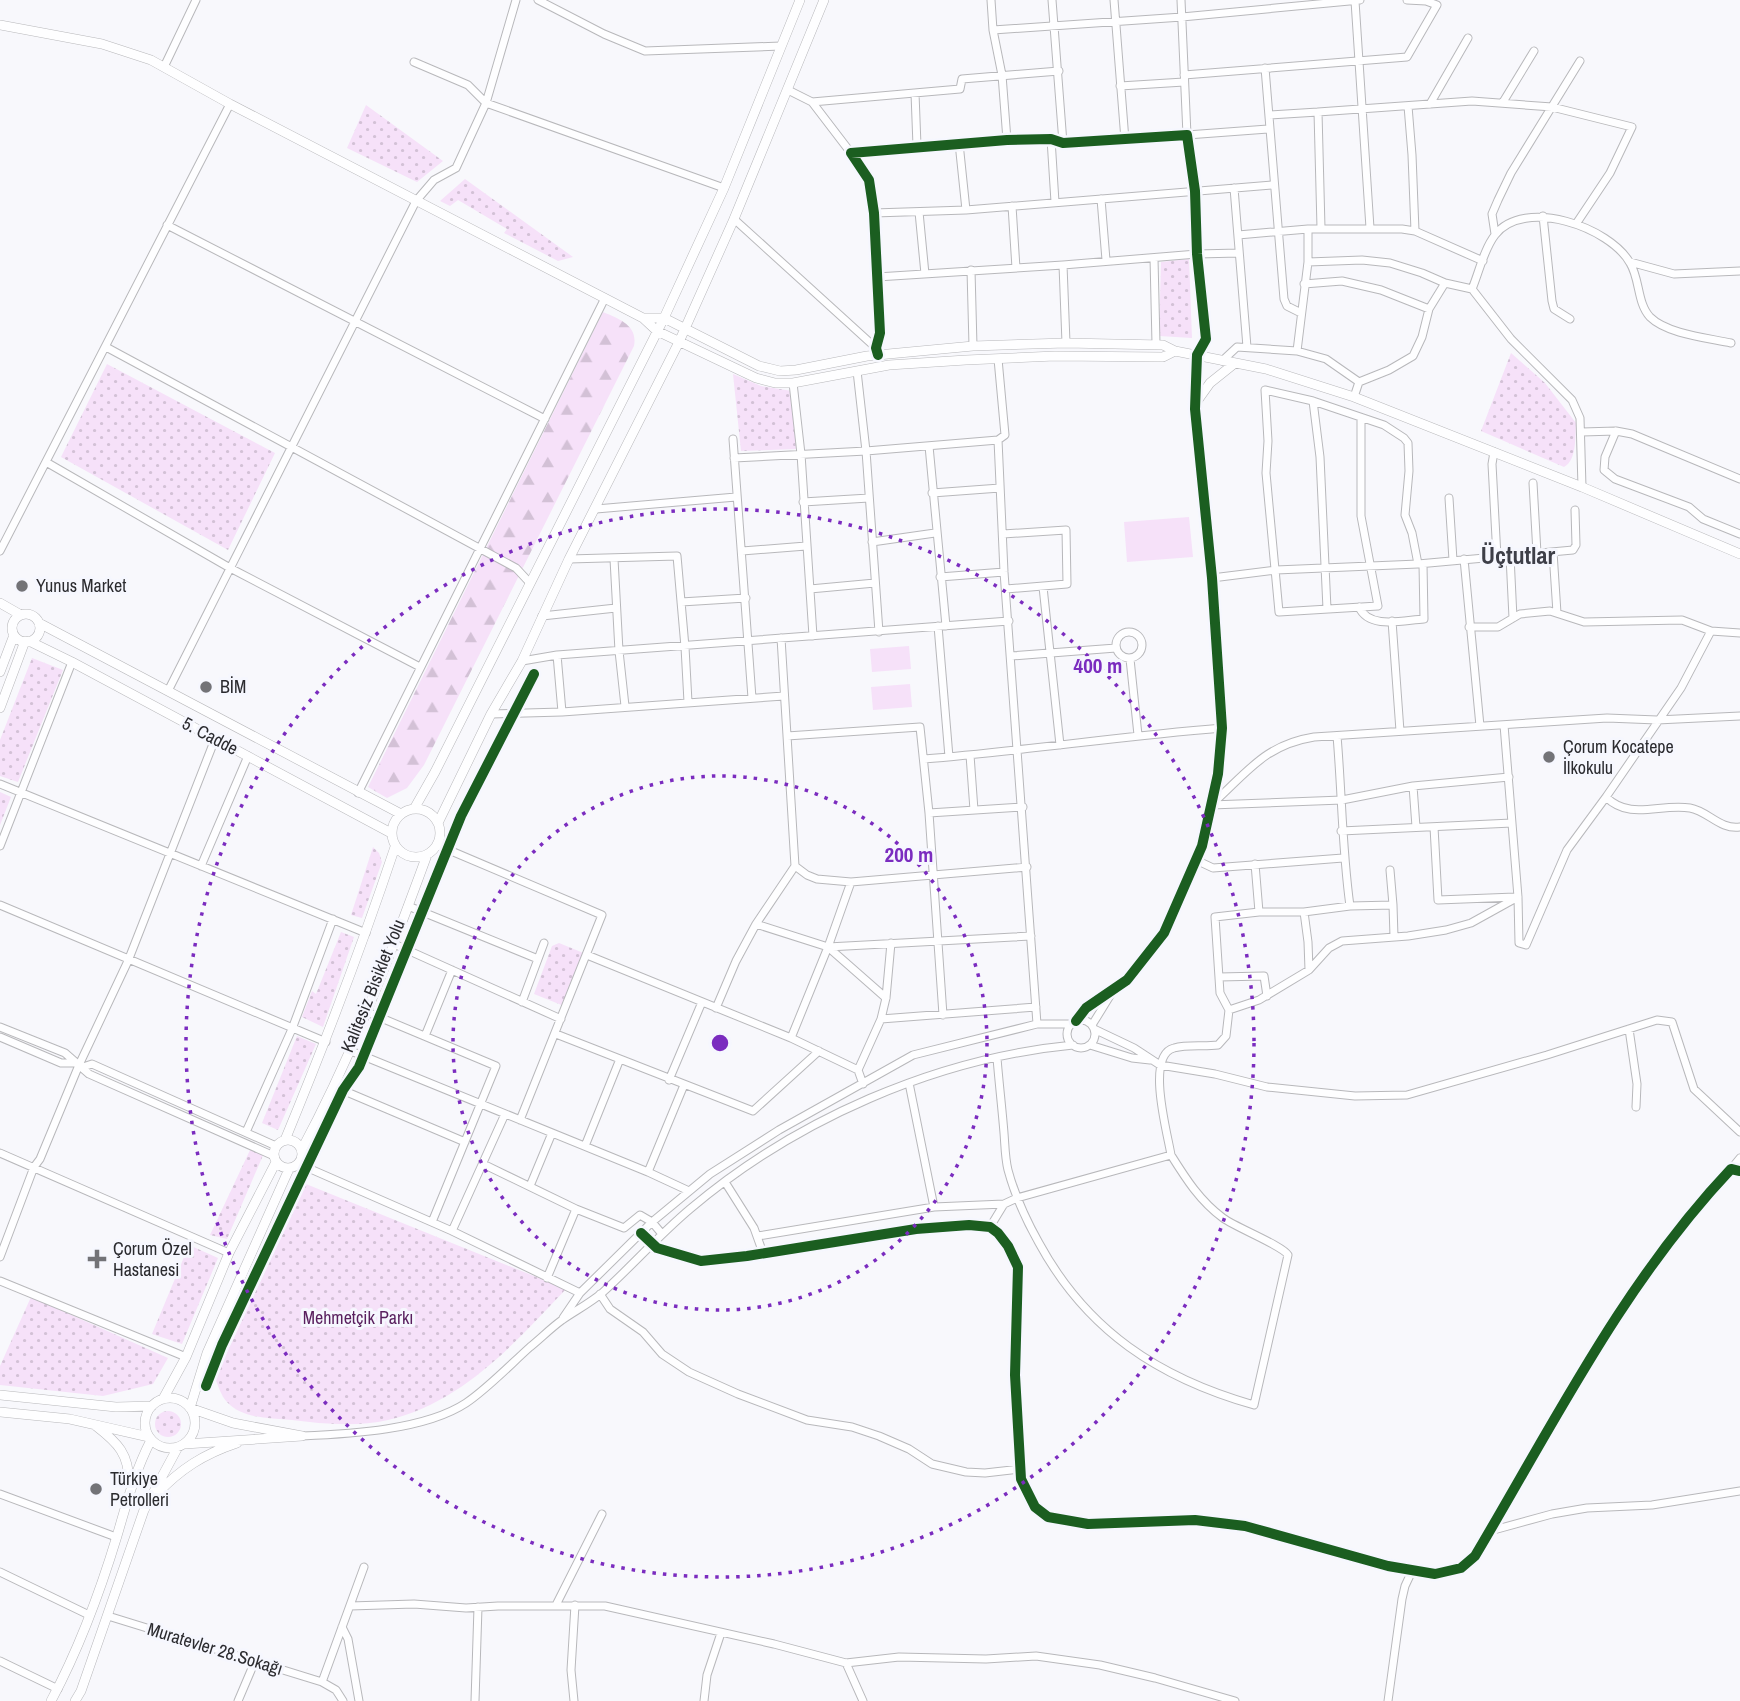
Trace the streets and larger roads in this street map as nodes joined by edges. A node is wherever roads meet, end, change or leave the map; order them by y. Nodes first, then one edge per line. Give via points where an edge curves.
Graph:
1 (197, 0) edge
2 (516, 0) edge
3 (538, 0) edge
4 (800, 0) edge
5 (824, 0) edge
6 (991, 0) edge
7 (1052, 0) edge
8 (1114, 0) edge
9 (1181, 0) edge
10 (1358, 0) edge
11 (1407, 0) edge
12 (1182, 17) junction
13 (1114, 21) junction
14 (0, 25) edge
15 (1053, 26) junction
16 (993, 30) junction
17 (1468, 38) dead end
18 (781, 46) junction
19 (1534, 51) dead end
20 (1359, 61) junction
21 (1580, 61) dead end
22 (414, 62) dead end
23 (164, 67) junction
24 (1265, 68) junction
25 (1059, 71) junction
26 (1002, 75) junction
27 (1184, 78) junction
28 (1120, 86) junction
29 (788, 90) junction
30 (915, 93) junction
31 (812, 102) junction
32 (1503, 102) junction
33 (486, 103) junction
34 (229, 104) junction
35 (1430, 104) junction
36 (1408, 106) junction
37 (1552, 107) junction
38 (1362, 110) junction
39 (1318, 112) junction
40 (1269, 115) junction
41 (1268, 129) junction
42 (1187, 135) junction
43 (1051, 139) junction
44 (1007, 140) junction
45 (1125, 140) junction
46 (959, 143) junction
47 (1063, 143) junction
48 (917, 146) junction
49 (851, 153) junction
50 (1273, 185) junction
51 (724, 188) junction
52 (1234, 188) junction
53 (1195, 191) junction
54 (1101, 199) junction
55 (416, 201) junction
56 (1055, 202) junction
57 (1012, 206) junction
58 (965, 210) junction
59 (919, 212) junction
60 (874, 213) junction
61 (1544, 216) junction
62 (734, 219) junction
63 (167, 225) junction
64 (1576, 225) junction
65 (1321, 228) junction
66 (1370, 228) junction
67 (1308, 229) junction
68 (1278, 231) junction
69 (1415, 231) junction
70 (1495, 234) junction
71 (1238, 235) junction
72 (1239, 253) junction
73 (1197, 254) junction
74 (1154, 258) junction
75 (1106, 260) junction
76 (1483, 261) junction
77 (1308, 262) junction
78 (1630, 262) junction
79 (1063, 265) junction
80 (1016, 268) junction
81 (971, 270) junction
82 (1740, 271) edge
83 (925, 274) junction
84 (877, 277) junction
85 (1445, 283) junction
86 (1304, 284) junction
87 (1472, 289) junction
88 (605, 298) junction
89 (1429, 309) junction
90 (1301, 313) junction
91 (643, 318) junction
92 (664, 318) junction
93 (1570, 319) dead end
94 (356, 323) junction
95 (685, 329) junction
96 (657, 331) junction
97 (680, 342) junction
98 (1066, 343) junction
99 (1731, 343) dead end
100 (1156, 344) junction
101 (973, 346) junction
102 (106, 347) junction
103 (1247, 347) junction
104 (877, 351) junction
105 (1175, 351) junction
106 (1297, 351) junction
107 (1197, 355) junction
108 (998, 359) junction
109 (1222, 361) junction
110 (1235, 363) junction
111 (857, 371) junction
112 (1359, 382) junction
113 (793, 383) junction
114 (1354, 397) junction
115 (1313, 401) junction
116 (1195, 404) junction
117 (1390, 411) junction
118 (1362, 418) junction
119 (545, 419) junction
120 (1384, 425) junction
121 (1616, 431) junction
122 (1582, 432) junction
123 (733, 439) dead end
124 (998, 440) junction
125 (929, 446) junction
126 (293, 448) junction
127 (866, 451) junction
128 (1493, 452) junction
129 (801, 454) junction
130 (734, 458) junction
131 (46, 461) junction
132 (1740, 479) edge
133 (1533, 483) dead end
134 (1581, 487) junction
135 (1000, 488) junction
136 (932, 493) junction
137 (736, 497) junction
138 (869, 498) junction
139 (1449, 498) dead end
140 (803, 502) junction
141 (596, 509) junction
142 (1575, 510) dead end
143 (935, 533) junction
144 (1003, 534) junction
145 (1740, 534) edge
146 (872, 542) junction
147 (806, 547) junction
148 (479, 550) junction
149 (0, 551) edge
150 (742, 551) junction
151 (1553, 552) junction
152 (1537, 553) junction
153 (1740, 554) edge
154 (1510, 556) junction
155 (1497, 557) junction
156 (569, 559) junction
157 (614, 559) junction
158 (1464, 559) junction
159 (1452, 560) junction
160 (1420, 564) junction
161 (1324, 567) junction
162 (1370, 567) junction
163 (230, 568) junction
164 (1276, 570) junction
165 (1004, 572) junction
166 (940, 577) junction
167 (1212, 578) junction
168 (530, 583) junction
169 (875, 583) junction
170 (1043, 587) junction
171 (810, 589) junction
172 (1006, 589) junction
173 (746, 598) junction
174 (681, 602) junction
175 (0, 603) edge
176 (1359, 607) junction
177 (616, 608) junction
178 (1327, 610) junction
179 (1557, 613) junction
180 (21, 615) junction
181 (542, 616) junction
182 (1513, 618) junction
183 (1009, 621) junction
184 (1392, 621) junction
185 (39, 623) junction
186 (0, 624) edge
187 (942, 626) junction
188 (1469, 628) junction
189 (1711, 631) junction
190 (879, 632) junction
191 (13, 633) junction
192 (1740, 634) edge
193 (813, 636) junction
194 (780, 638) junction
195 (748, 639) junction
196 (27, 641) junction
197 (685, 647) junction
198 (1116, 648) junction
199 (619, 651) junction
200 (1050, 654) junction
201 (557, 655) junction
202 (1011, 656) junction
203 (1130, 659) junction
204 (522, 661) junction
205 (72, 662) junction
206 (420, 667) junction
207 (0, 672) edge
208 (168, 691) junction
209 (784, 696) junction
210 (752, 698) junction
211 (688, 702) junction
212 (625, 706) junction
213 (0, 708) edge
214 (562, 712) junction
215 (491, 714) junction
216 (1740, 716) edge
217 (1657, 720) junction
218 (1504, 725) junction
219 (1480, 726) junction
220 (1222, 728) junction
221 (1400, 730) junction
222 (1138, 735) junction
223 (787, 736) junction
224 (1337, 736) junction
225 (215, 739) junction
226 (1060, 745) junction
227 (1018, 751) junction
228 (248, 755) junction
229 (970, 755) junction
230 (949, 757) junction
231 (924, 759) junction
232 (1509, 777) junction
233 (0, 784) edge
234 (1413, 786) junction
235 (21, 793) junction
236 (358, 793) junction
237 (1606, 797) junction
238 (1342, 800) junction
239 (1211, 805) junction
240 (1023, 807) junction
241 (414, 809) junction
242 (974, 810) junction
243 (929, 813) junction
244 (401, 814) junction
245 (438, 823) junction
246 (1512, 823) junction
247 (1416, 827) junction
248 (1434, 827) junction
249 (1740, 827) edge
250 (1341, 831) junction
251 (391, 833) junction
252 (437, 845) junction
253 (0, 846) edge
254 (395, 847) junction
255 (170, 853) junction
256 (427, 855) junction
257 (1343, 858) junction
258 (1196, 860) junction
259 (1255, 864) junction
260 (201, 866) junction
261 (795, 866) junction
262 (1027, 867) junction
263 (1390, 870) dead end
264 (933, 875) junction
265 (851, 882) junction
266 (1518, 897) junction
267 (0, 905) edge
268 (1393, 905) junction
269 (408, 906) junction
270 (1350, 906) junction
271 (1259, 912) junction
272 (1304, 912) junction
273 (333, 919) junction
274 (756, 924) junction
275 (366, 933) junction
276 (1031, 936) junction
277 (1394, 937) junction
278 (937, 940) junction
279 (544, 943) dead end
280 (891, 943) junction
281 (394, 944) junction
282 (828, 947) junction
283 (587, 955) junction
284 (538, 959) junction
285 (128, 961) junction
286 (452, 970) junction
287 (1309, 970) junction
288 (1219, 977) junction
289 (1113, 991) junction
290 (1267, 996) junction
291 (886, 998) junction
292 (522, 1002) junction
293 (702, 1002) junction
294 (1036, 1007) junction
295 (716, 1008) junction
296 (1228, 1010) junction
297 (367, 1012) junction
298 (943, 1015) junction
299 (561, 1019) junction
300 (881, 1019) junction
301 (1074, 1023) junction
302 (1037, 1024) junction
303 (0, 1027) edge
304 (1093, 1027) junction
305 (292, 1029) junction
306 (1629, 1029) junction
307 (556, 1034) junction
308 (425, 1036) junction
309 (0, 1037) edge
310 (791, 1038) junction
311 (326, 1042) junction
312 (1073, 1045) junction
313 (1090, 1045) junction
314 (351, 1051) junction
315 (819, 1051) junction
316 (997, 1058) junction
317 (620, 1059) junction
318 (1150, 1060) junction
319 (79, 1065) junction
320 (1160, 1065) junction
321 (858, 1070) junction
322 (669, 1080) junction
323 (909, 1083) junction
324 (863, 1084) junction
325 (684, 1086) junction
326 (335, 1087) junction
327 (481, 1104) junction
328 (1636, 1107) dead end
329 (505, 1114) junction
330 (520, 1120) junction
331 (246, 1132) junction
332 (1740, 1132) edge
333 (552, 1133) junction
334 (285, 1140) junction
335 (465, 1142) junction
336 (584, 1146) junction
337 (302, 1149) junction
338 (0, 1153) edge
339 (275, 1155) junction
340 (1171, 1156) junction
341 (1740, 1158) edge
342 (299, 1164) junction
343 (483, 1164) junction
344 (34, 1167) junction
345 (289, 1169) junction
346 (1736, 1170) edge
347 (648, 1172) junction
348 (725, 1182) junction
349 (530, 1186) junction
350 (689, 1191) junction
351 (1017, 1198) junction
352 (1004, 1204) junction
353 (934, 1208) junction
354 (576, 1209) junction
355 (432, 1222) junction
356 (652, 1222) junction
357 (990, 1227) junction
358 (452, 1231) junction
359 (641, 1233) junction
360 (663, 1234) junction
361 (758, 1236) junction
362 (652, 1244) junction
363 (229, 1253) junction
364 (763, 1253) junction
365 (0, 1257) edge
366 (547, 1278) junction
367 (0, 1281) edge
368 (580, 1293) junction
369 (600, 1294) junction
370 (561, 1321) junction
371 (186, 1357) junction
372 (0, 1395) edge
373 (163, 1399) junction
374 (152, 1406) junction
375 (190, 1408) junction
376 (0, 1412) edge
377 (92, 1423) junction
378 (302, 1436) junction
379 (150, 1438) junction
380 (255, 1438) junction
381 (181, 1446) junction
382 (1020, 1469) junction
383 (129, 1489) junction
384 (1740, 1491) edge
385 (0, 1494) edge
386 (144, 1510) junction
387 (602, 1514) dead end
388 (1489, 1531) junction
389 (116, 1537) junction
390 (364, 1567) dead end
391 (1412, 1571) junction
392 (0, 1573) edge
393 (556, 1605) junction
394 (575, 1605) junction
395 (349, 1606) junction
396 (478, 1607) junction
397 (89, 1615) junction
398 (108, 1616) junction
399 (342, 1627) junction
400 (721, 1633) junction
401 (0, 1661) edge
402 (255, 1661) junction
403 (846, 1663) junction
404 (321, 1682) junction
405 (58, 1689) junction
406 (51, 1701) edge
407 (75, 1701) edge
408 (238, 1701) edge
409 (342, 1701) edge
410 (359, 1701) edge
411 (475, 1701) edge
412 (574, 1701) edge
413 (704, 1701) edge
414 (863, 1701) edge
415 (1235, 1701) edge
416 (1388, 1701) edge

1 - 23 street
2 - 33 street
3 - 18 street via 645,51
4 - 18 street
5 - 29 street
6 - 16 street
7 - 15 street
8 - 13 street
9 - 12 street
10 - 12 street
10 - 20 street
11 - 20 street via 1437,5 1407,57
12 - 13 street
12 - 27 street
13 - 15 street
13 - 28 street
14 - 23 street via 102,44
15 - 16 street
15 - 25 street
16 - 26 street
17 - 35 street
18 - 51 street
19 - 32 street
20 - 24 street
20 - 38 street
21 - 37 street
22 - 33 street via 468,85
23 - 34 street
24 - 27 street
24 - 40 street
25 - 26 street
25 - 47 street
26 - 30 street via 961,79 960,89
26 - 44 street
27 - 28 street
27 - 42 street
28 - 45 street
29 - 31 street
29 - 62 street
30 - 31 street
30 - 48 street
31 - 49 street
32 - 35 street
32 - 37 street
33 - 51 street
33 - 55 street via 456,168 434,180
34 - 55 street
34 - 63 street
35 - 36 street
36 - 38 street
36 - 69 street
37 - 64 street via 1632,127 1610,173
37 - 70 street via 1498,200 1492,214
38 - 39 street
38 - 66 street
39 - 40 street
39 - 65 street
40 - 41 street
41 - 42 street
41 - 50 street
42 - 45 street
42 - 53 street
43 - 44 street
43 - 47 street
43 - 56 street
44 - 46 street
45 - 47 street
46 - 48 street
46 - 58 street
48 - 49 street
49 - 60 street via 869,180
50 - 52 street
50 - 68 street
51 - 92 street
52 - 53 street
52 - 71 street
53 - 54 street
53 - 73 street
54 - 56 street
54 - 75 street
55 - 88 street
55 - 94 street
56 - 57 street
57 - 58 street
57 - 80 street
58 - 59 street
59 - 60 street
59 - 83 street
60 - 84 street
61 - 64 street
61 - 70 street via 1520,219
61 - 93 street via 1554,309
62 - 95 street
62 - 104 street
63 - 94 street
63 - 102 street
64 - 78 street via 1605,238
65 - 66 street
65 - 67 street
66 - 69 street
67 - 68 street
67 - 77 street
68 - 71 street
68 - 90 street via 1284,299
69 - 76 street
70 - 76 street
71 - 72 street
72 - 73 street
72 - 103 street
73 - 74 street
73 - 107 street via 1206,340
74 - 75 street
74 - 100 street
75 - 79 street
76 - 87 street
77 - 85 street via 1390,263
77 - 86 street
78 - 82 street via 1674,274
78 - 99 street via 1645,308 1656,322
79 - 80 street
79 - 98 street
80 - 81 street
81 - 83 street
81 - 101 street
83 - 84 street
84 - 104 street
85 - 87 street
85 - 89 street
86 - 89 street via 1342,281
86 - 90 street
87 - 122 street via 1511,339 1572,400
88 - 91 street
88 - 119 street
89 - 112 street via 1413,356
90 - 106 street
91 - 92 street
91 - 96 street
92 - 95 street
92 - 96 street
94 - 119 street
94 - 126 street
95 - 97 street
95 - 104 street via 773,370 796,370
96 - 97 street
96 - 168 street
97 - 113 street via 756,378
97 - 141 street
98 - 100 street
98 - 101 street
100 - 105 street
101 - 104 street
102 - 126 street
102 - 131 street
103 - 106 street
103 - 109 street via 1237,347
105 - 107 street
105 - 108 street via 1163,357
106 - 112 street via 1326,359
107 - 109 street
107 - 116 street
108 - 111 street
108 - 124 street via 1005,435
109 - 110 street
110 - 114 street
110 - 116 street via 1210,383
111 - 113 street
111 - 127 street
112 - 114 street
113 - 129 street
114 - 117 street
115 - 118 street
115 - 161 street
115 - 164 street via 1265,390 1266,473
116 - 167 street
117 - 120 street
117 - 128 street
118 - 120 street
118 - 162 street via 1361,516
119 - 148 street
120 - 160 street via 1408,443 1405,515
121 - 122 street
121 - 132 street
121 - 145 street via 1604,470
122 - 134 street
123 - 130 street
124 - 125 street
124 - 135 street
125 - 127 street
125 - 136 street
126 - 148 street
126 - 163 street
127 - 129 street
127 - 138 street
128 - 134 street
128 - 155 street
129 - 130 street
129 - 140 street
130 - 137 street
131 - 149 street
131 - 163 street
133 - 152 street
134 - 153 street
135 - 136 street
135 - 144 street
136 - 143 street
137 - 141 street
137 - 150 street
138 - 140 street
138 - 146 street
139 - 159 street
140 - 147 street
141 - 156 street
142 - 151 street via 1576,545 1573,550
143 - 146 street
143 - 166 street
144 - 165 street
144 - 170 street via 1066,530 1067,584
146 - 169 street
147 - 150 street
147 - 171 street
148 - 168 street via 516,568
148 - 206 street
150 - 173 street
151 - 152 street
151 - 179 street
152 - 154 street
154 - 155 street
154 - 182 street
155 - 158 street
156 - 157 street
156 - 181 street
157 - 174 street via 677,556
157 - 177 street
158 - 159 street
158 - 188 street
159 - 160 street
160 - 162 street
160 - 184 street via 1424,619
161 - 162 street
161 - 164 street
161 - 178 street
162 - 176 street via 1378,606
163 - 206 street
163 - 208 street
164 - 167 street
164 - 178 street via 1279,612
165 - 166 street
165 - 172 street
166 - 187 street
167 - 220 street
168 - 241 street
169 - 171 street
169 - 190 street
170 - 172 street
170 - 200 street
171 - 193 street
172 - 183 street
173 - 174 street
173 - 195 street
174 - 197 street
175 - 180 street
176 - 178 street
176 - 184 street via 1371,620
177 - 181 street
177 - 199 street
179 - 182 street via 1538,611
179 - 189 street via 1584,622 1682,620
180 - 185 street via 32,615
180 - 191 street via 13,624
181 - 204 street
182 - 188 street via 1498,627
183 - 187 street
183 - 202 street
184 - 221 street
185 - 196 street via 38,635
185 - 208 street, 5. Cadde
186 - 191 street
187 - 190 street
187 - 230 street
188 - 219 street
189 - 192 street
189 - 217 street via 1681,688
190 - 193 street
191 - 196 street
191 - 207 street
193 - 194 street
194 - 195 street
194 - 209 street
195 - 197 street
195 - 210 street
196 - 205 street, 5. Cadde
196 - 213 street
197 - 199 street
197 - 211 street
198 - 200 street
198 - 203 street
198 - 203 street via 1121,635 1136,634 1142,650
199 - 201 street
199 - 212 street
200 - 202 street
200 - 226 street
201 - 204 street
201 - 214 street
202 - 227 street
203 - 222 street
204 - 215 street
205 - 225 street, 5. Cadde
205 - 235 street
206 - 236 street
208 - 236 street, 5. Cadde
209 - 210 street
209 - 223 street
210 - 211 street
211 - 212 street
212 - 214 street
214 - 215 street
215 - 245 street
216 - 217 street
217 - 218 street via 1607,718
217 - 237 street
218 - 219 street
218 - 232 street
219 - 221 street
220 - 222 street
220 - 239 street
221 - 224 street
222 - 226 street
223 - 231 street via 920,727
223 - 261 street
224 - 238 street
224 - 239 street via 1293,741 1274,749
225 - 228 street, 5. Cadde
225 - 255 street
226 - 227 street
227 - 229 street
227 - 240 street
228 - 251 street, 5. Cadde
228 - 260 street
229 - 230 street
229 - 242 street
230 - 231 street
231 - 243 street
232 - 234 street
232 - 246 street
233 - 235 street
234 - 238 street
234 - 247 street
235 - 253 street
235 - 255 street
236 - 244 street, 5. Cadde
237 - 249 street via 1626,811 1691,808 1726,826
237 - 266 street via 1567,850 1527,946 1519,943
238 - 239 street
238 - 250 street
239 - 258 street
240 - 242 street
240 - 262 street
241 - 244 street
241 - 245 street via 428,813
242 - 243 street
243 - 264 street
244 - 251 street
245 - 252 street
246 - 248 street
246 - 266 street
247 - 248 street
247 - 250 street
248 - 266 street via 1438,900
250 - 257 street
251 - 254 street
252 - 256 street
252 - 283 street via 602,915
254 - 256 street via 413,858
254 - 275 street
255 - 260 street
255 - 285 street
256 - 269 street
257 - 259 street
257 - 270 street
258 - 259 street via 1213,868
258 - 289 street via 1164,933
259 - 271 street
260 - 273 street
261 - 265 street via 817,879
261 - 274 street
262 - 264 street
262 - 276 street
263 - 268 street
264 - 265 street
264 - 278 street
265 - 282 street
266 - 277 street via 1471,923
267 - 285 street
268 - 270 street
268 - 277 street
269 - 281 street
269 - 284 street
270 - 272 street
271 - 272 street
271 - 288 street via 1214,917
272 - 287 street
273 - 275 street
273 - 305 street
274 - 282 street
274 - 295 street
275 - 311 street
276 - 278 street
276 - 294 street
277 - 287 street via 1342,940
278 - 280 street
278 - 298 street
279 - 284 street
280 - 282 street
280 - 291 street
281 - 286 street
281 - 297 street
282 - 291 street
282 - 310 street
283 - 293 street
283 - 299 street
284 - 292 street
285 - 305 street
285 - 319 street
286 - 292 street
286 - 308 street
287 - 290 street
288 - 290 street via 1265,976
288 - 296 street
289 - 301 street via 1086,1007
289 - 304 street
290 - 296 street
291 - 300 street
292 - 299 street
293 - 295 street
293 - 322 street
294 - 298 street
294 - 302 street
295 - 310 street
296 - 320 street via 1224,1041 1208,1047 1173,1048
297 - 308 street
297 - 314 street
298 - 300 street
299 - 307 street
300 - 321 street
301 - 302 street
301 - 304 street via 1085,1020
301 - 312 street via 1068,1037
302 - 324 street via 913,1055
303 - 319 street via 65,1053
304 - 313 street via 1095,1038
304 - 318 street
305 - 311 street
305 - 331 street
306 - 320 street via 1408,1095 1355,1096 1267,1087
306 - 328 street
306 - 332 street via 1657,1020 1672,1022 1694,1089
307 - 317 street
307 - 330 street
308 - 327 street via 496,1066
309 - 319 street via 61,1063
310 - 315 street
311 - 334 street
312 - 313 street
312 - 316 street
313 - 318 street
314 - 326 street
314 - 327 street
315 - 321 street
315 - 325 street via 753,1111
316 - 323 street
316 - 351 street via 1008,1168
317 - 322 street
317 - 336 street
318 - 320 street
319 - 331 street via 92,1064
319 - 339 street via 89,1074
319 - 344 street
320 - 340 street via 1161,1105
321 - 324 street
322 - 325 street
323 - 348 street via 810,1127
323 - 353 street
324 - 350 street via 779,1130
325 - 347 street
326 - 335 street
326 - 337 street
327 - 329 street
327 - 335 street
329 - 330 street
329 - 343 street
330 - 333 street
331 - 339 street
333 - 336 street
333 - 349 street
334 - 337 street via 295,1141
334 - 339 street
335 - 355 street
336 - 347 street
337 - 342 street
338 - 344 street
339 - 345 street via 282,1167
339 - 363 street
340 - 351 street
340 - 351 street via 1211,1208 1288,1255 1254,1405 1183,1379 1111,1334 1063,1282
341 - 346 street
342 - 345 street
342 - 355 street
343 - 349 street
343 - 358 street
344 - 363 street
344 - 365 street
345 - 375 street via 207,1353
346 - 388 street via 1709,1193 1666,1247 1587,1361
347 - 350 street
348 - 360 street
348 - 361 street
349 - 354 street
350 - 356 street
351 - 352 street
352 - 353 street
352 - 357 street
353 - 361 street
354 - 356 street via 624,1228 640,1215
354 - 366 street
355 - 358 street
356 - 359 street
356 - 360 street
357 - 364 street via 916,1230
357 - 382 street via 1008,1246 1018,1267 1014,1375
358 - 366 street
359 - 362 street
359 - 368 street
360 - 362 street
361 - 364 street
362 - 364 street via 701,1261
362 - 369 street
363 - 371 street
366 - 368 street
367 - 371 street
368 - 370 street
369 - 370 street
369 - 382 street via 610,1309 643,1332 662,1354 738,1394 807,1420 879,1436 932,1464 966,1472
370 - 378 street via 466,1403 399,1427
371 - 373 street
372 - 374 street via 116,1407
373 - 374 street
373 - 375 street via 178,1399
374 - 379 street via 145,1424
375 - 378 street via 233,1423
375 - 381 street via 195,1427
376 - 377 street
377 - 379 street
377 - 383 street via 125,1457
378 - 380 street
379 - 381 street via 160,1447
379 - 383 street
380 - 381 street
380 - 386 street via 208,1452 191,1463 169,1480
381 - 386 street
382 - 391 street via 1035,1507 1048,1517 1088,1524 1195,1520 1245,1526
383 - 389 street
384 - 388 street via 1652,1505 1587,1508
385 - 389 street
386 - 398 street
387 - 393 street
388 - 391 street via 1475,1556 1461,1568 1435,1574
389 - 397 street
390 - 395 street
391 - 416 street via 1402,1599
392 - 397 street
393 - 394 street
393 - 396 street
394 - 400 street via 605,1606
394 - 412 street
395 - 396 street
395 - 399 street
396 - 411 street
397 - 405 street
398 - 402 street, Muratevler 28.Sokağı
398 - 407 street
399 - 404 street
399 - 410 street
400 - 403 street
400 - 413 street
401 - 405 street
402 - 404 street, Muratevler 28.Sokağı
402 - 408 street
403 - 414 street
403 - 415 street via 900,1657 1036,1656 1100,1665
404 - 409 street via 336,1690
405 - 406 street

